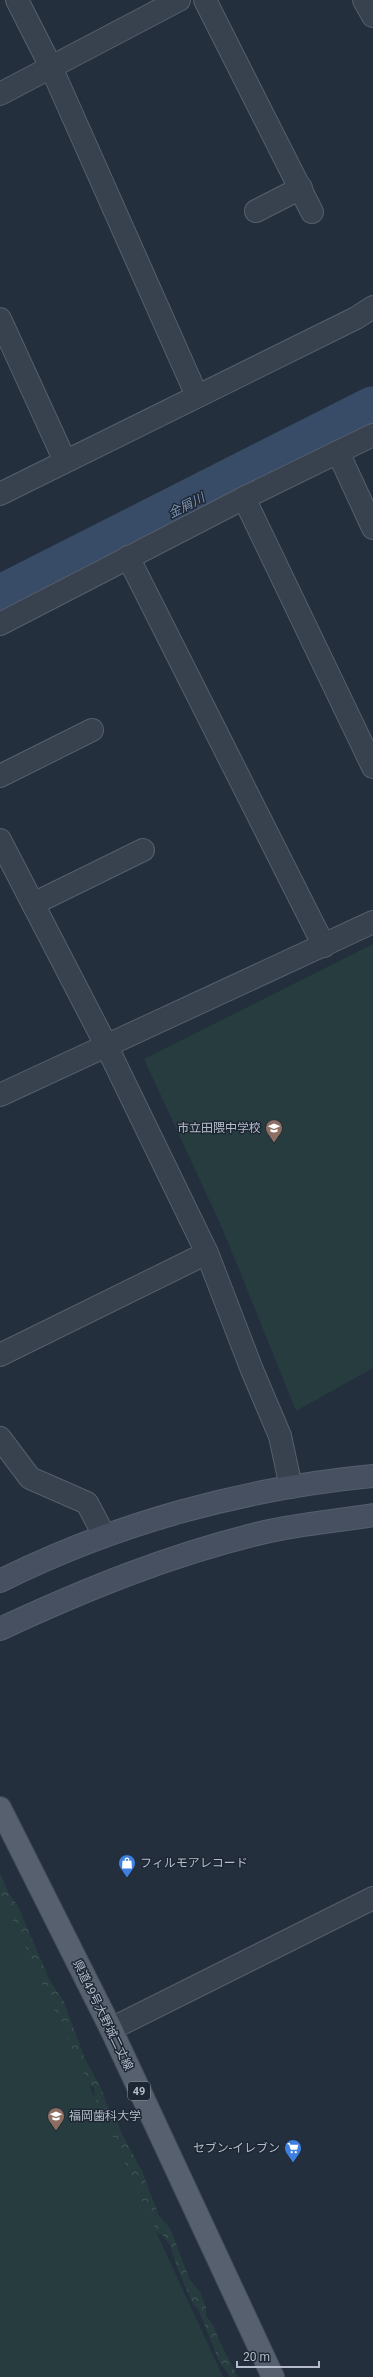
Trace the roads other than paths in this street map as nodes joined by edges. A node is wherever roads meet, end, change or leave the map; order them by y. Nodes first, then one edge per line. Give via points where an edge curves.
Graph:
1 (17, 0) edge
2 (179, 0) edge
3 (205, 0) edge
4 (364, 0) edge
5 (373, 16) edge
6 (50, 67) junction
7 (0, 94) edge
8 (301, 188) junction
9 (256, 211) dead end
10 (312, 212) dead end
11 (373, 307) edge
12 (0, 319) edge
13 (197, 396) junction
14 (373, 435) edge
15 (338, 452) junction
16 (65, 461) junction
17 (0, 494) edge
18 (244, 498) junction
19 (373, 528) edge
20 (128, 557) junction
21 (0, 624) edge
22 (92, 730) dead end
23 (373, 767) edge
24 (0, 776) edge
25 (143, 850) dead end
26 (3, 852) edge
27 (33, 904) junction
28 (373, 922) edge
29 (324, 946) junction
30 (107, 1047) junction
31 (0, 1095) edge
32 (207, 1253) junction
33 (0, 1355) edge
34 (0, 1438) edge
35 (373, 1476) edge
36 (291, 1487) junction
37 (373, 1515) edge
38 (104, 1535) junction
39 (0, 1581) edge
40 (0, 1629) edge
41 (0, 1808) edge
42 (373, 1898) edge
43 (111, 2029) junction
44 (273, 2377) edge

1 - 6 street
2 - 6 street
3 - 8 street
4 - 5 street
6 - 7 street
6 - 13 street
8 - 9 street
8 - 10 street
11 - 13 street via 356,318
12 - 16 street
13 - 16 street
14 - 15 street
15 - 18 street
15 - 19 street
16 - 17 street
18 - 20 street
18 - 23 street
20 - 21 street
20 - 29 street
22 - 24 street
25 - 27 street
26 - 27 street
27 - 30 street
28 - 29 street
29 - 30 street
30 - 31 street
30 - 32 street
32 - 33 street
32 - 36 street via 280,1436
34 - 38 street via 30,1478 87,1503
35 - 36 street
36 - 38 street via 210,1504
37 - 40 street via 266,1532 160,1562 105,1582
38 - 39 street
41 - 43 main road, 県道49号大野城二丈線 / 49
42 - 43 street
43 - 44 main road, 県道49号大野城二丈線 / 49

